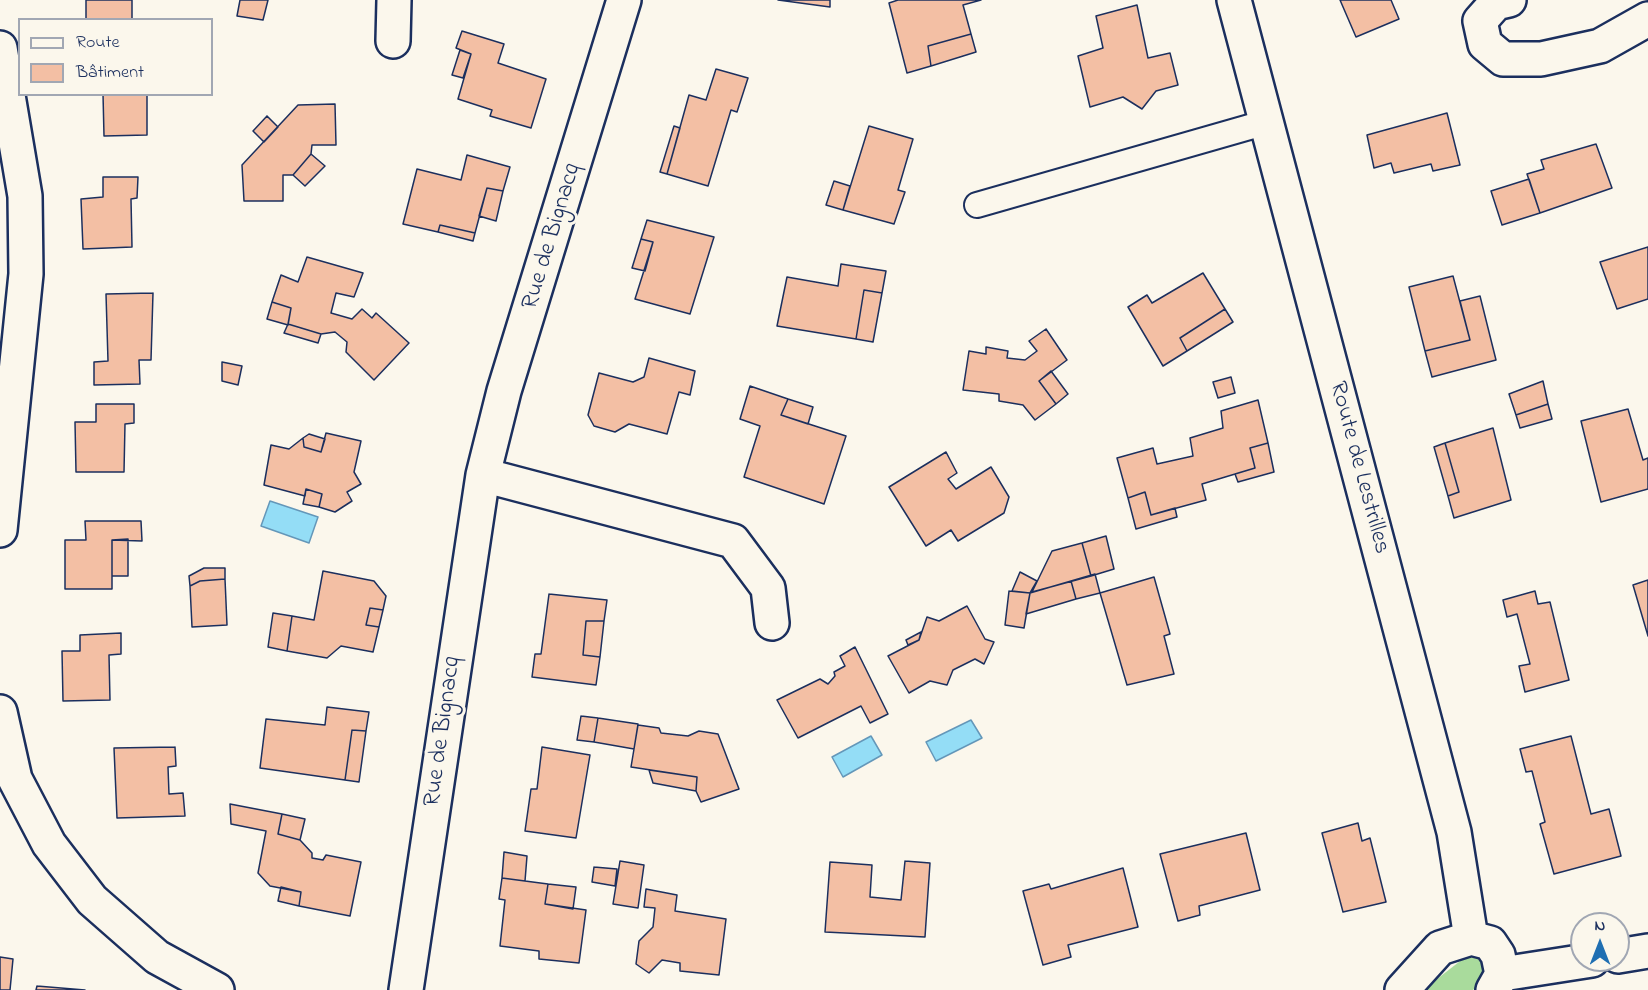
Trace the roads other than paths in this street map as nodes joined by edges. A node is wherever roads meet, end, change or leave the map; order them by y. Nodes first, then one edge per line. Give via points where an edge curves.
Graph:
1 (394, 0) edge
2 (624, 0) edge
3 (1234, 0) edge
4 (1509, 0) edge
5 (1630, 0) edge
6 (1648, 4) edge
7 (1648, 19) edge
8 (393, 40) dead end
9 (0, 48) edge
10 (1267, 122) junction
11 (977, 205) dead end
12 (483, 475) junction
13 (0, 530) edge
14 (772, 623) dead end
15 (0, 712) edge
16 (1472, 938) junction
17 (1648, 951) edge
18 (1630, 954) edge
19 (1570, 965) edge
20 (1498, 982) edge
21 (217, 990) edge
22 (406, 990) edge
23 (1402, 990) edge

1 - 8 street
2 - 12 street, Rue de Bignacq via 504,391
3 - 10 street, Route de Lestrilles
4 - 7 street via 1496,3 1479,21 1485,44 1503,60 1541,59 1599,46
5 - 6 street
9 - 13 street via 25,196 26,274
10 - 11 lane
10 - 16 street, Route de Lestrilles via 1454,832
12 - 14 street via 734,541 768,588
12 - 22 street, Rue de Bignacq
15 - 21 street via 15,779 49,844 84,891 157,957
16 - 20 street via 1490,943 1498,955
16 - 23 street via 1440,948
17 - 18 street
19 - 20 street

